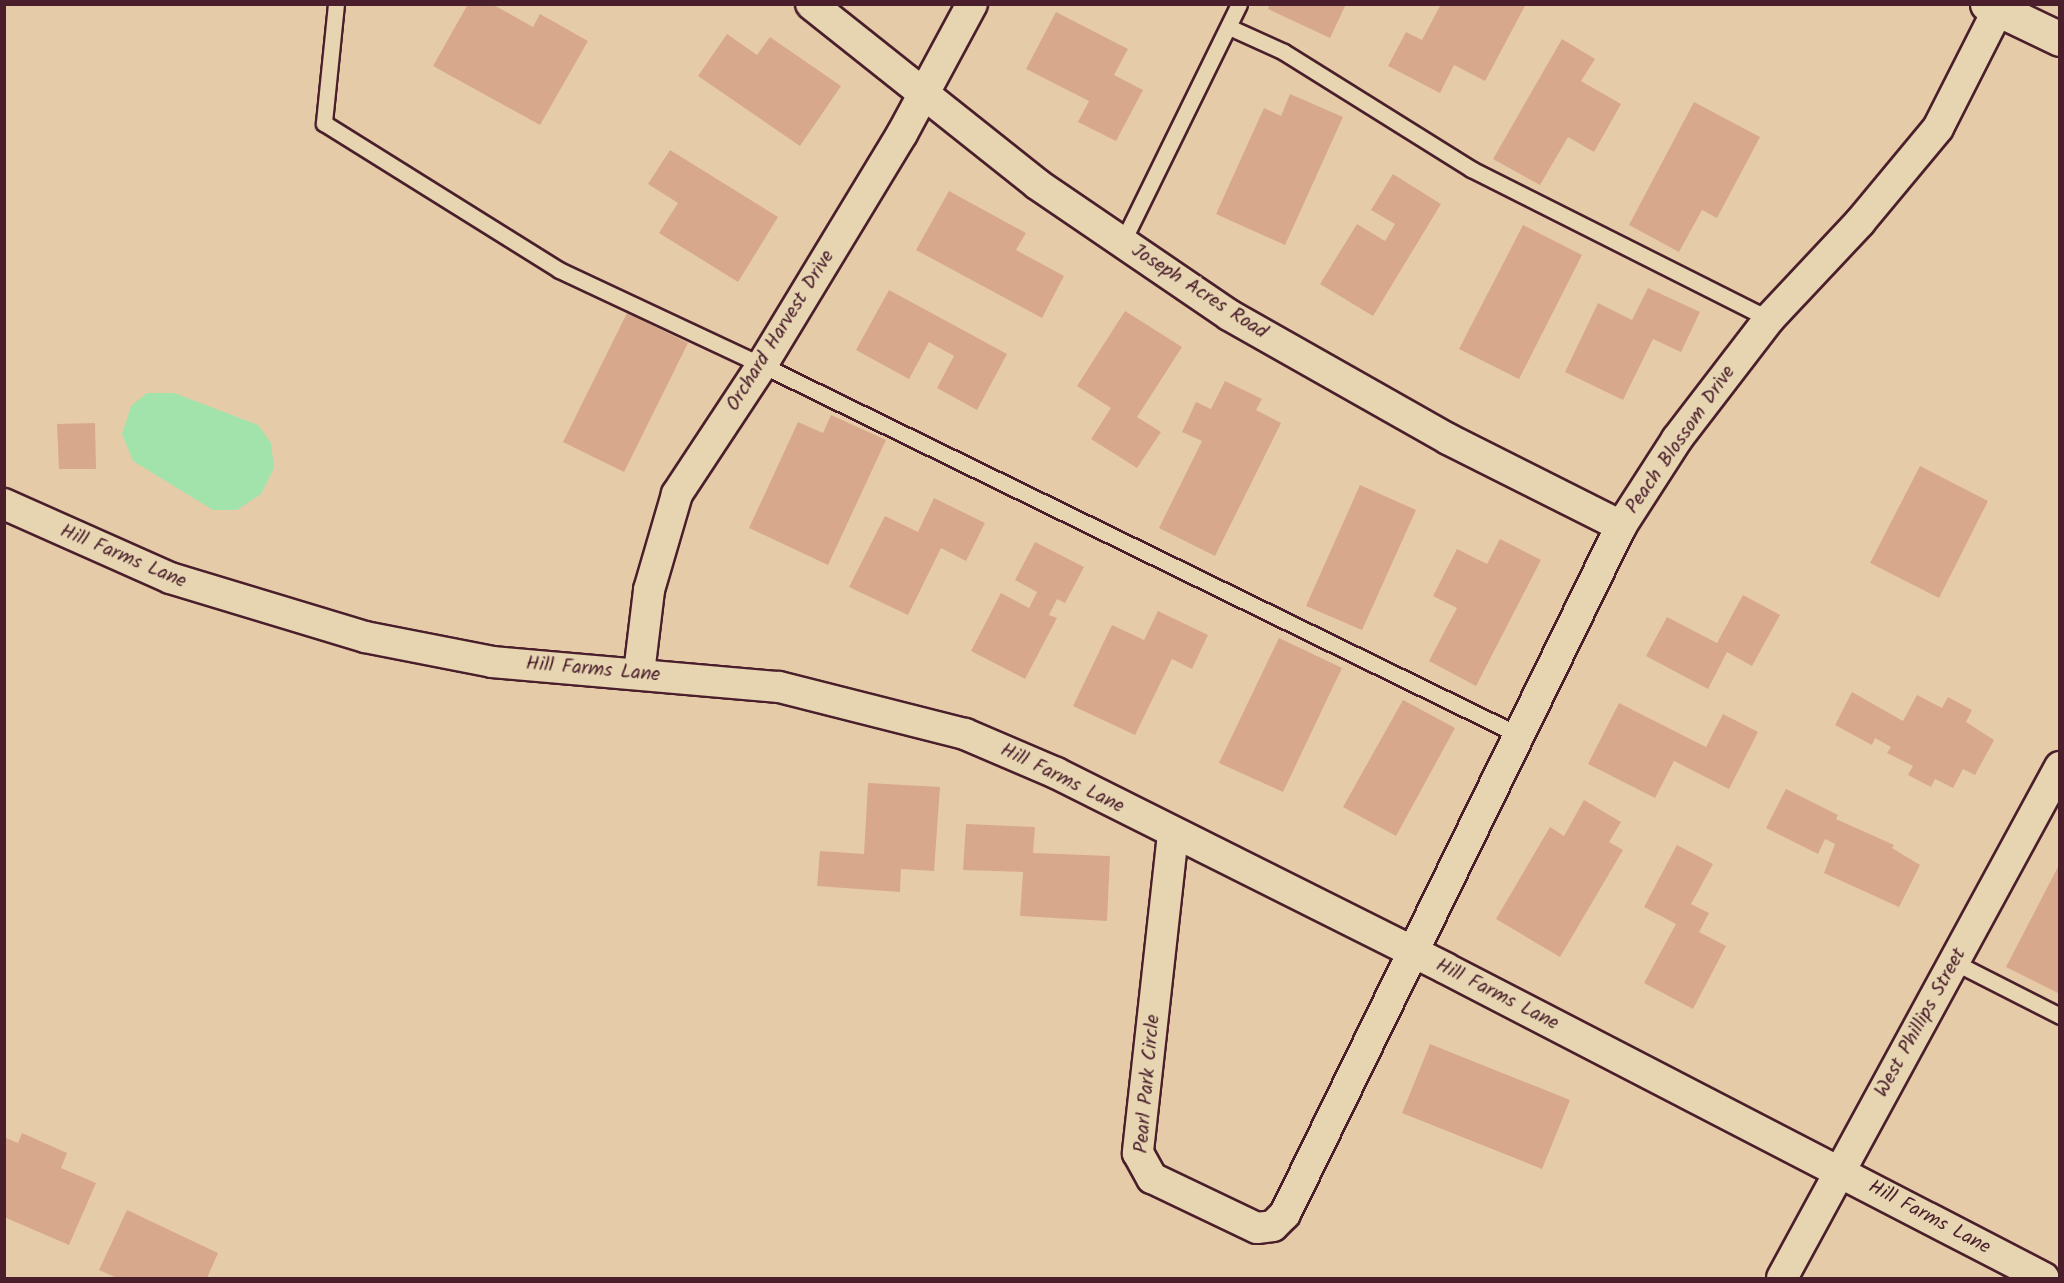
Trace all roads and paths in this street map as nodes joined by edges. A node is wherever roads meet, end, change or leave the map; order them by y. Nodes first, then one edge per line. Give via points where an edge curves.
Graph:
1 (336, 4) edge
2 (811, 4) edge
3 (972, 4) edge
4 (1239, 4) edge
5 (1996, 6) edge
6 (1229, 27) junction
7 (2060, 39) edge
8 (925, 95) junction
9 (1122, 243) junction
10 (1769, 319) junction
11 (762, 364) junction
12 (4, 504) edge
13 (1621, 526) junction
14 (639, 674) junction
15 (1517, 734) junction
16 (2060, 768) edge
17 (1173, 834) junction
18 (1411, 951) junction
19 (1954, 962) junction
20 (2060, 1016) edge
21 (1841, 1172) junction
22 (1782, 1278) edge
23 (2044, 1278) edge

1 - 11 lane via 324,123 559,270
2 - 8 street, Joseph Acres Road
3 - 8 street, Orchard Harvest Drive
4 - 6 lane
5 - 7 main road
5 - 10 street, Peach Blossom Drive via 1938,128 1860,222
6 - 9 lane
6 - 10 lane via 1284,52 1471,169
8 - 9 street, Joseph Acres Road via 1037,184
8 - 11 street, Orchard Harvest Drive
9 - 13 street, Joseph Acres Road via 1229,315 1308,361 1448,439
10 - 13 street, Peach Blossom Drive via 1677,439
11 - 14 street, Orchard Harvest Drive via 677,494 649,590
11 - 15 lane
12 - 14 street, Hill Farms Lane via 170,578 365,637 492,662
13 - 15 street, Peach Blossom Drive
14 - 17 street, Hill Farms Lane via 779,687 965,734 1056,773
15 - 18 street, Peach Blossom Drive
16 - 19 street, West Phillips Street
17 - 18 street, Hill Farms Lane
17 - 18 street, Pearl Park Circle via 1138,1153 1152,1178 1257,1228 1273,1226 1285,1214
18 - 21 street, Hill Farms Lane
19 - 20 lane
19 - 21 street, West Phillips Street
21 - 22 street, West Phillips Street
21 - 23 street, Hill Farms Lane

